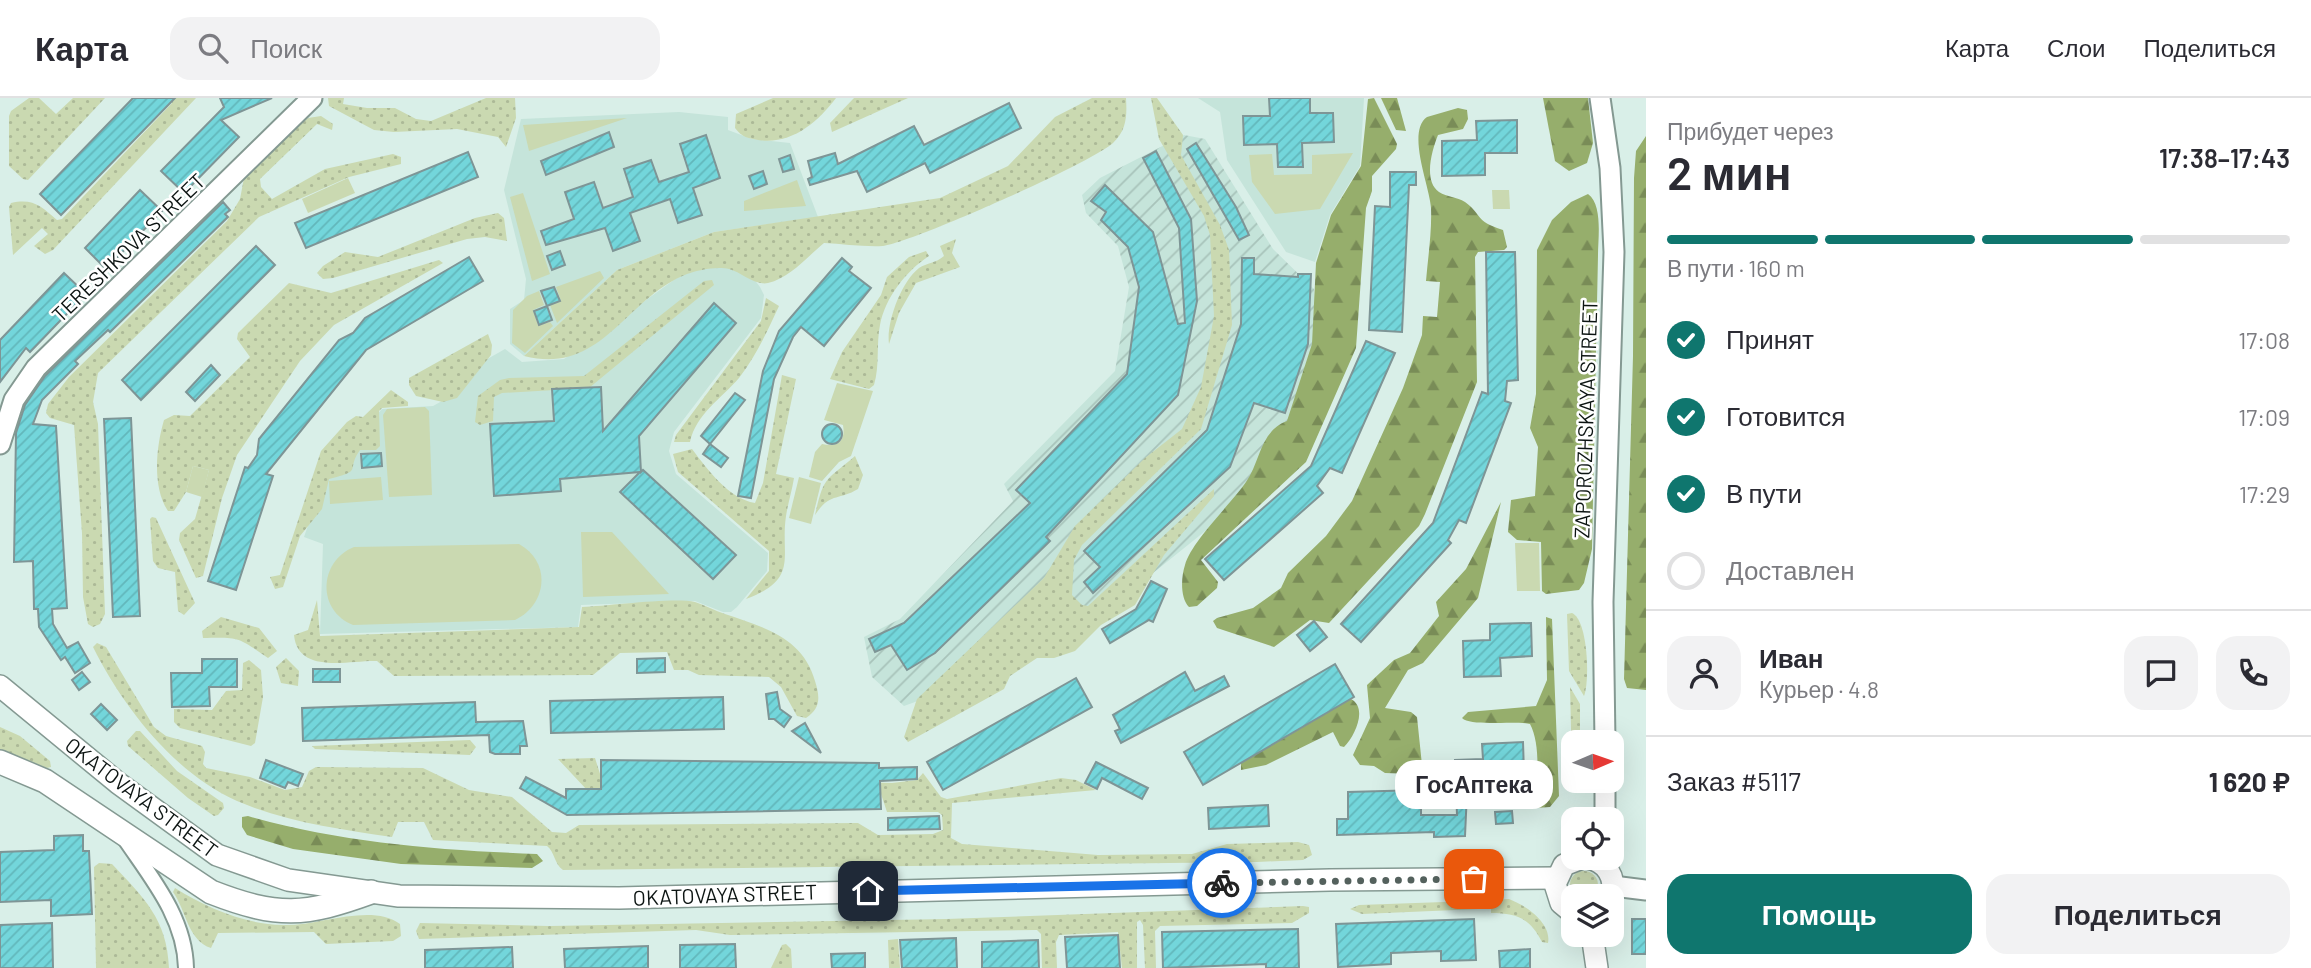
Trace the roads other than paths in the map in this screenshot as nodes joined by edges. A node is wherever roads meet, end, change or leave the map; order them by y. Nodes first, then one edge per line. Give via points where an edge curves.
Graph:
1 (1601, 98) edge
2 (311, 100) edge
3 (0, 444) edge
4 (0, 686) edge
5 (1605, 730) edge
6 (0, 762) edge
7 (122, 835) junction
8 (1561, 870) edge
9 (1557, 878) junction
10 (1646, 890) edge
11 (1624, 891) edge
12 (371, 892) junction
13 (1561, 900) edge
14 (1594, 947) edge
15 (186, 968) edge
16 (1597, 968) edge

1 - 5 main road, ZAPOROZHSKAYA STREET via 1614,252 1603,602
2 - 3 main road, TERESHKOVA STREET via 36,368 14,400
4 - 12 main road, OKATOVAYA STREET via 118,783 217,855 288,880
6 - 7 highway via 45,781
7 - 12 highway via 211,892 242,904 298,912 326,908
7 - 15 street via 169,902
8 - 9 main road
9 - 12 main road, OKATOVAYA STREET via 605,898 418,897
9 - 13 main road
10 - 11 main road
14 - 16 main road

